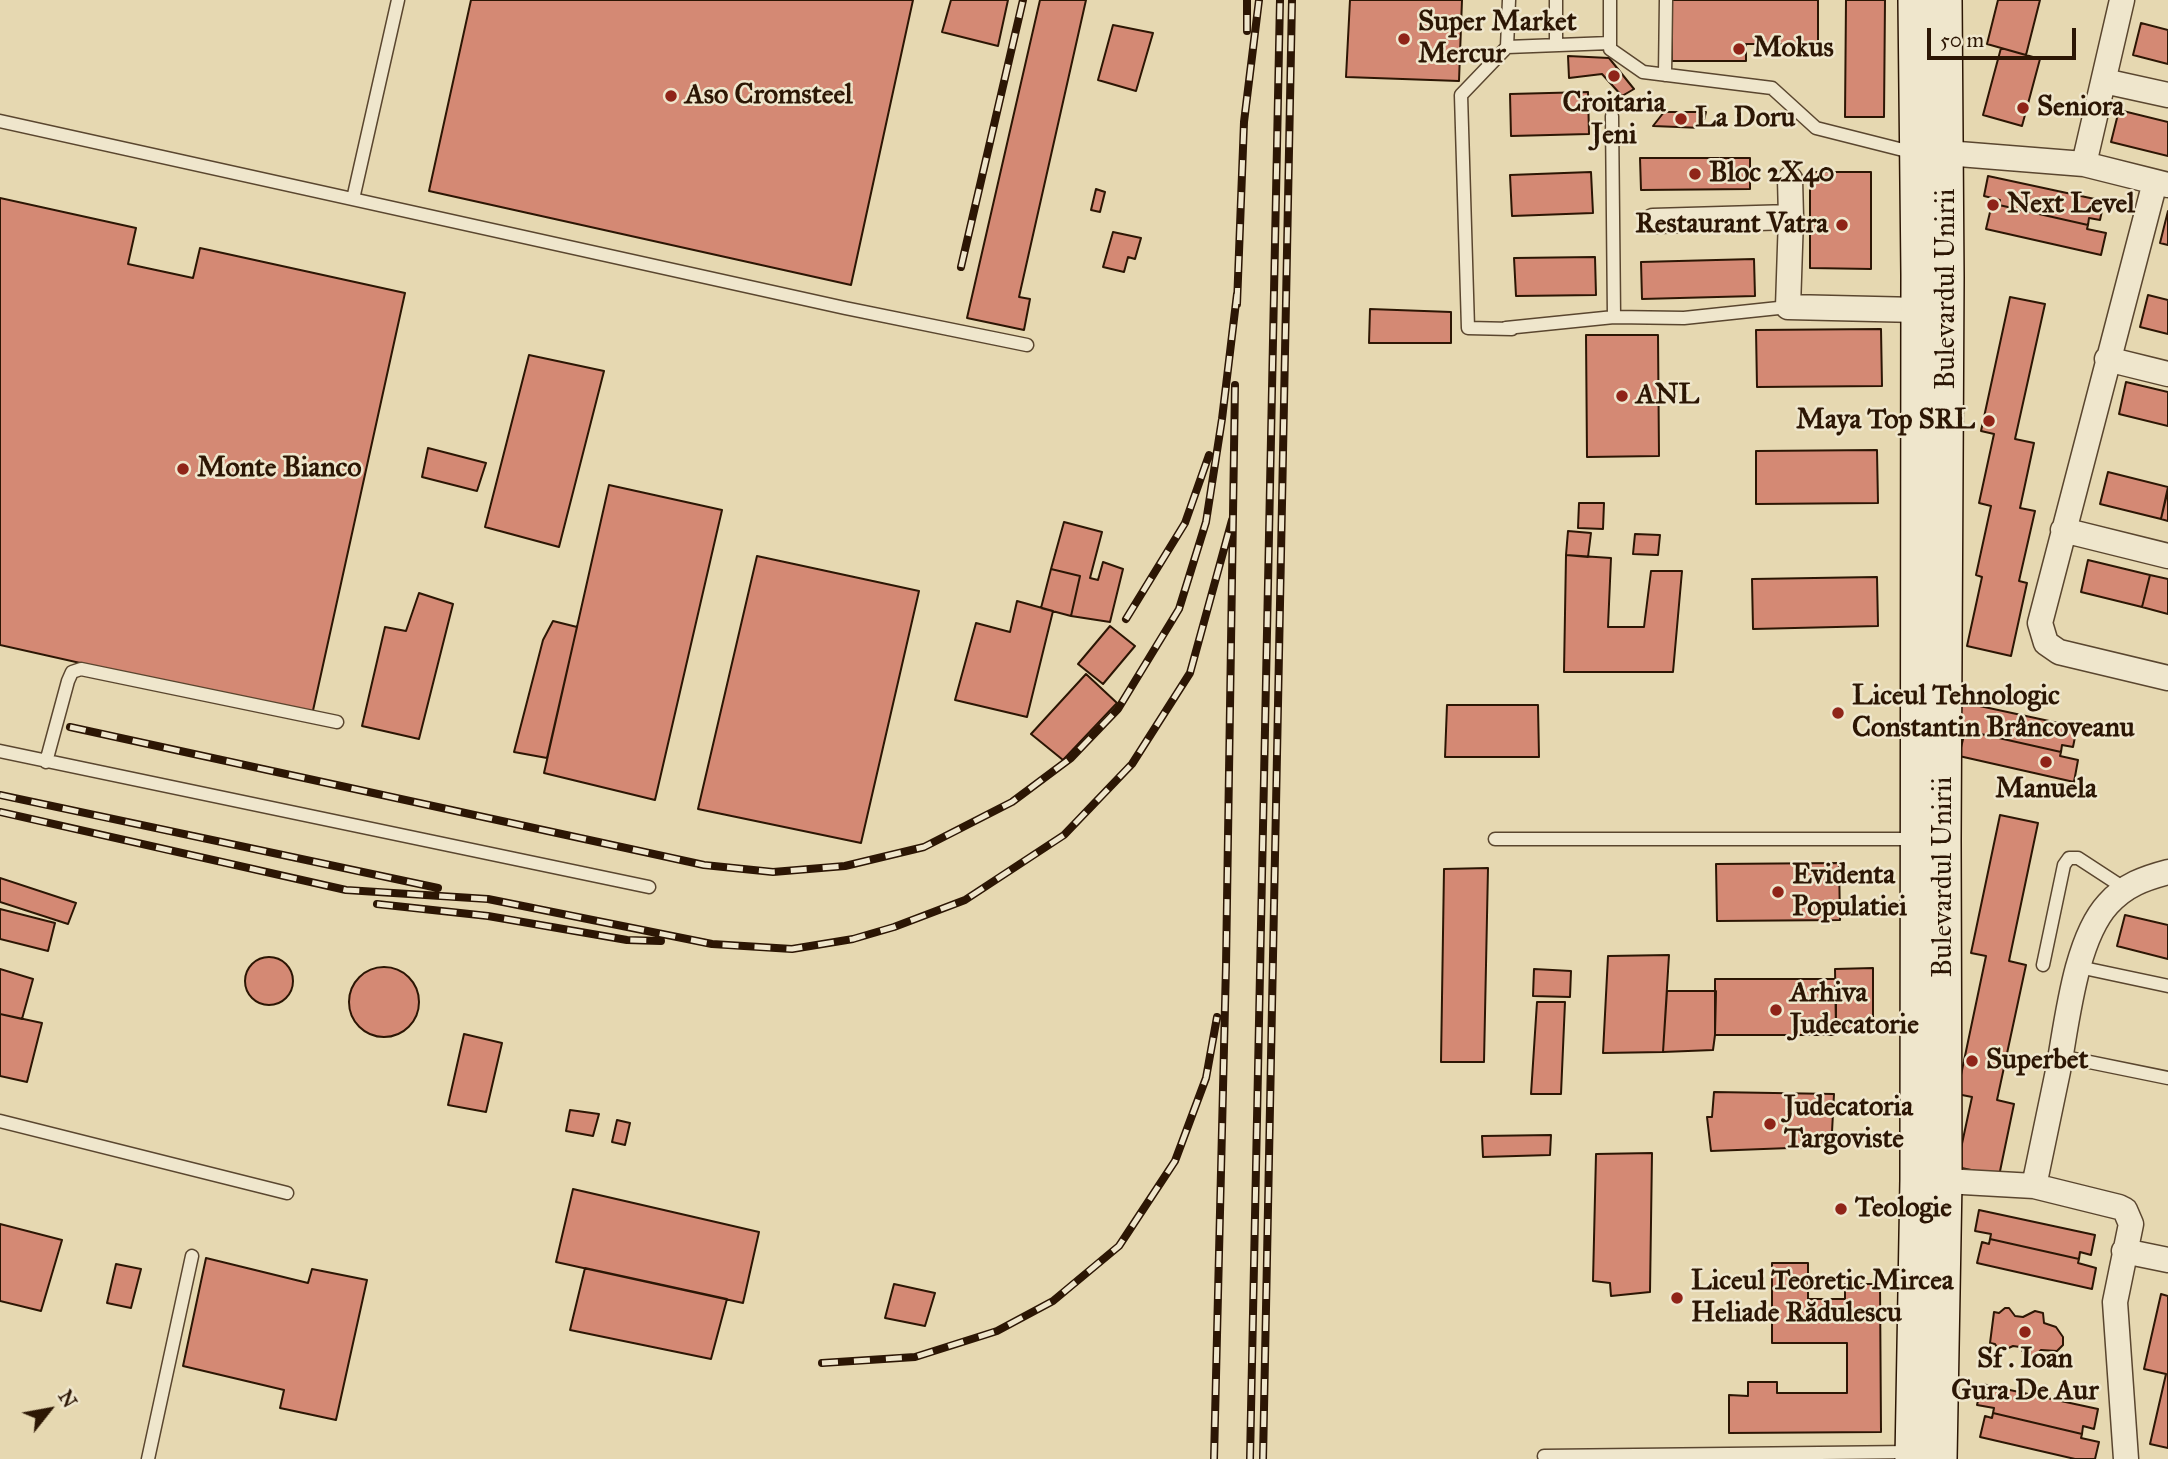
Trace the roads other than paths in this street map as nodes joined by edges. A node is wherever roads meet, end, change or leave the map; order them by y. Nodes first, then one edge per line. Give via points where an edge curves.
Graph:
1 (398, 0) edge
2 (1509, 0) edge
3 (1556, 0) edge
4 (1610, 0) edge
5 (1665, 0) edge
6 (1915, 0) edge
7 (1945, 0) edge
8 (2122, 0) edge
9 (1610, 43) junction
10 (1556, 45) junction
11 (1507, 47) junction
12 (1665, 75) junction
13 (2104, 80) junction
14 (2168, 95) edge
15 (1612, 116) dead end
16 (0, 121) edge
17 (1932, 153) junction
18 (2084, 164) junction
19 (1790, 179) dead end
20 (2161, 184) edge
21 (353, 199) junction
22 (1790, 217) junction
23 (1653, 221) dead end
24 (1788, 307) junction
25 (1932, 311) junction
26 (1614, 317) junction
27 (1485, 324) dead end
28 (1512, 329) junction
29 (1027, 345) dead end
30 (2107, 359) junction
31 (2168, 374) edge
32 (2063, 530) junction
33 (2168, 556) edge
34 (2168, 678) edge
35 (337, 722) dead end
36 (0, 751) edge
37 (46, 762) junction
38 (1495, 839) dead end
39 (1917, 839) junction
40 (2168, 872) edge
41 (649, 887) dead end
42 (2124, 888) junction
43 (2043, 965) dead end
44 (2079, 967) junction
45 (2168, 986) edge
46 (2060, 1056) junction
47 (2168, 1078) edge
48 (0, 1121) edge
49 (1931, 1180) junction
50 (2034, 1186) junction
51 (287, 1194) dead end
52 (2124, 1251) junction
53 (192, 1256) dead end
54 (2168, 1260) edge
55 (1544, 1456) dead end
56 (1926, 1456) edge
57 (148, 1459) edge
58 (2126, 1459) edge

1 - 21 lane
2 - 11 lane
3 - 10 lane
4 - 9 lane
5 - 12 lane
6 - 17 main road, Bulevardul Unirii
7 - 17 main road, Bulevardul Unirii
8 - 13 street
9 - 10 lane
9 - 12 lane via 1610,49 1643,72
10 - 11 lane
11 - 28 lane via 1461,95 1468,328
12 - 17 lane via 1772,88 1816,128
13 - 14 street
13 - 18 street
15 - 26 lane
16 - 21 lane
17 - 18 street
17 - 25 main road, Bulevardul Unirii
18 - 20 street
19 - 22 street
20 - 30 street
21 - 29 lane
22 - 23 street
22 - 24 street
24 - 25 street, Bulevardul Unirii
24 - 26 lane via 1684,318
25 - 39 main road, Bulevardul Unirii
25 - 49 main road, Bulevardul Unirii via 1944,839
26 - 28 lane
27 - 28 lane
30 - 31 street
30 - 32 street
32 - 33 street
32 - 34 street via 2040,623 2046,643 2059,652
35 - 37 lane via 81,669 72,672 68,681
36 - 37 lane
37 - 41 lane
38 - 39 lane
39 - 49 main road, Bulevardul Unirii
40 - 42 street
42 - 43 lane via 2078,858 2069,858
42 - 44 street via 2106,905 2090,932
44 - 45 lane
44 - 46 street
46 - 47 lane
46 - 50 street
48 - 51 lane
49 - 50 street
49 - 56 main road, Bulevardul Unirii
50 - 52 street via 2125,1210 2131,1224
52 - 54 street
52 - 58 street via 2115,1302
53 - 57 lane
55 - 56 lane

